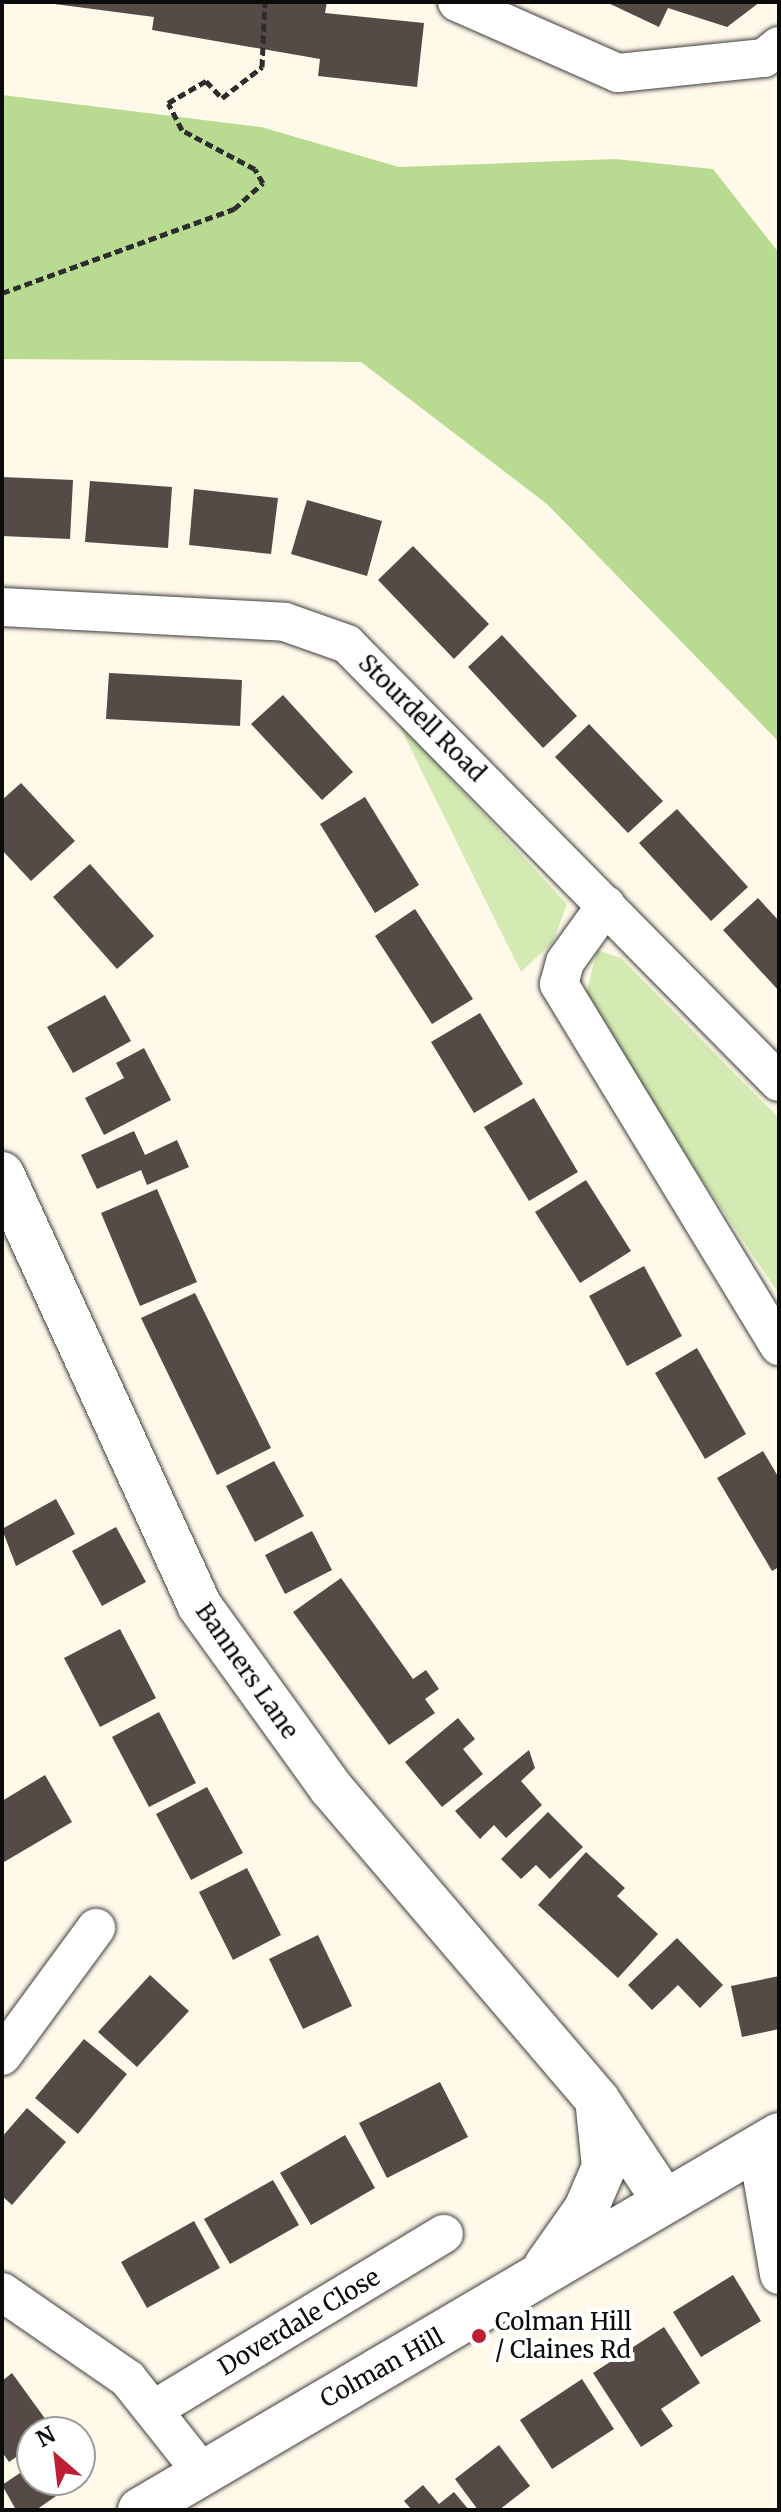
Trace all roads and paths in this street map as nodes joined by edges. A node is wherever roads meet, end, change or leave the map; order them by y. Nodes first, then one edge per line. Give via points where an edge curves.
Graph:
1 (265, 2) edge
2 (457, 2) edge
3 (779, 46) edge
4 (2, 293) edge
5 (2, 607) edge
6 (606, 905) junction
7 (779, 1082) edge
8 (2, 1174) edge
9 (12, 1221) edge
10 (779, 1346) edge
11 (96, 1928) dead end
12 (2, 2056) edge
13 (598, 2101) junction
14 (768, 2141) edge
15 (665, 2202) junction
16 (444, 2234) dead end
17 (779, 2275) edge
18 (535, 2281) junction
19 (2, 2292) edge
20 (153, 2410) junction
21 (200, 2470) junction
22 (140, 2510) edge

1 - 4 path via 262,67 222,98 206,81 168,103 182,130 255,169 263,183 234,209
2 - 3 street via 618,73 764,58
5 - 6 street, Stourdell Road via 285,622 347,644
6 - 7 street, Stourdell Road
6 - 10 street via 565,962 559,984
8 - 9 street, Banners Lane
9 - 13 street, Banners Lane via 199,1605 331,1788
11 - 12 street
13 - 15 street, Banners Lane
13 - 18 street via 604,2167 586,2209
14 - 15 street, Colman Hill
14 - 17 street
15 - 18 street, Colman Hill
16 - 20 street, Doverdale Close
18 - 21 street, Colman Hill
19 - 20 street via 128,2379
20 - 21 street
21 - 22 street, Colman Hill

